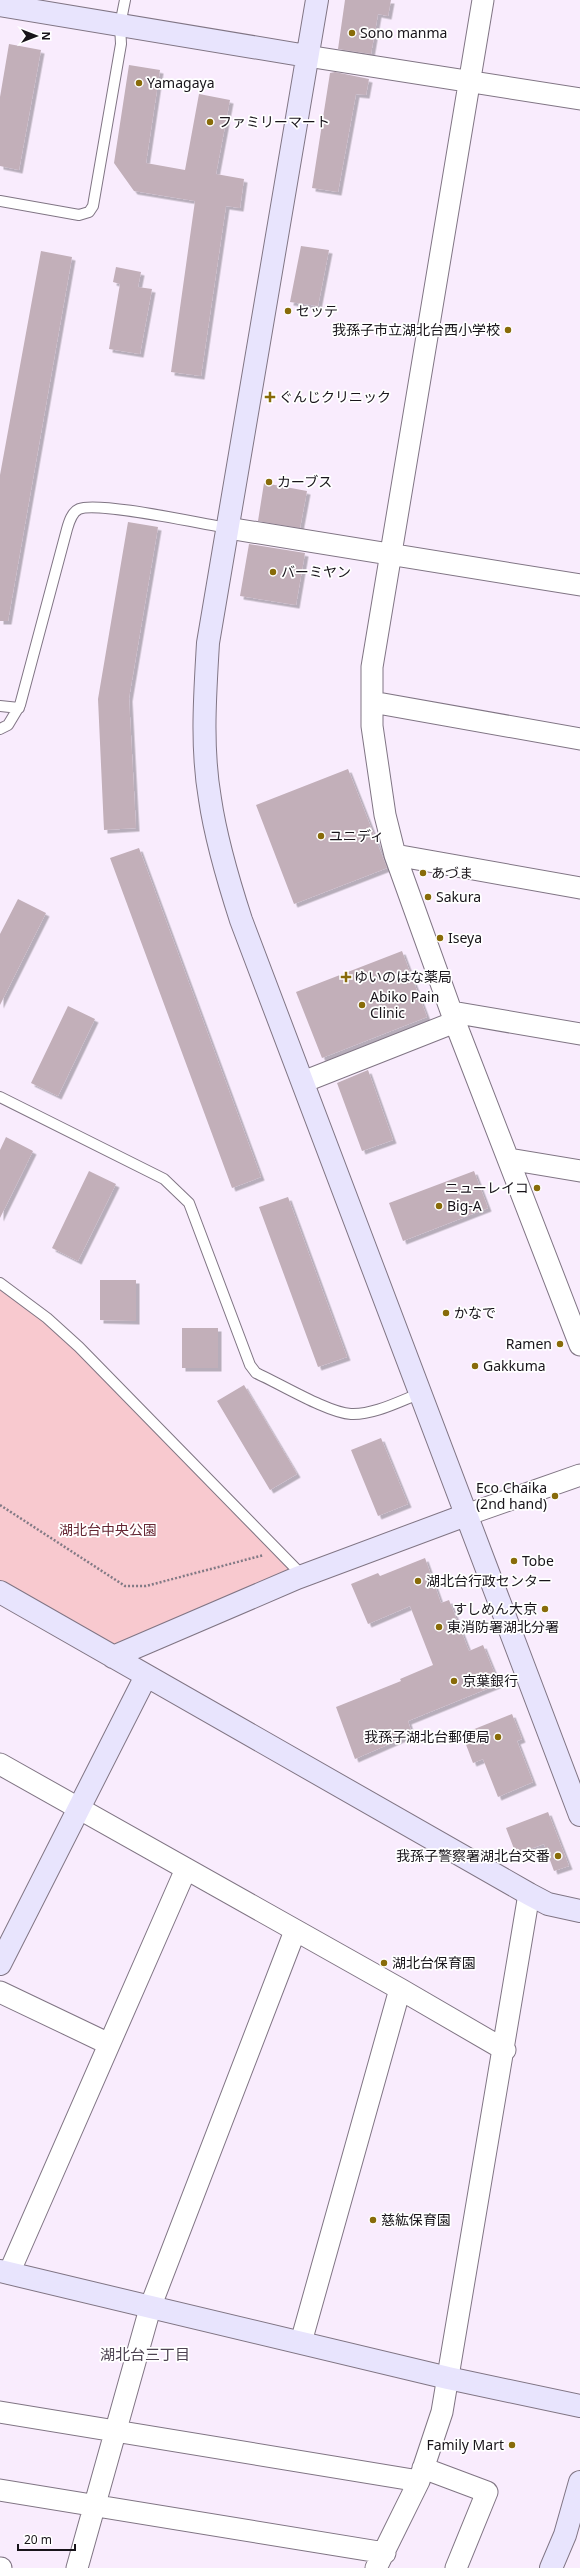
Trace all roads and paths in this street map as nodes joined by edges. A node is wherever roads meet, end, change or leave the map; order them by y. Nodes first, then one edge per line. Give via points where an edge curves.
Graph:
1 (125, 0) edge
2 (316, 0) edge
3 (483, 0) edge
4 (0, 5) edge
5 (120, 25) junction
6 (307, 56) junction
7 (469, 81) junction
8 (580, 100) edge
9 (0, 201) edge
10 (228, 528) junction
11 (391, 554) junction
12 (580, 585) edge
13 (372, 702) junction
14 (0, 706) edge
15 (19, 708) junction
16 (0, 729) edge
17 (580, 739) edge
18 (395, 855) junction
19 (580, 888) edge
20 (454, 1017) junction
21 (580, 1034) edge
22 (304, 1082) junction
23 (0, 1097) edge
24 (509, 1159) junction
25 (580, 1171) edge
26 (0, 1283) edge
27 (573, 1308) edge
28 (580, 1345) edge
29 (421, 1393) junction
30 (580, 1475) edge
31 (0, 1505) edge
32 (466, 1515) junction
33 (279, 1551) junction
34 (304, 1576) junction
35 (0, 1592) edge
36 (113, 1657) junction
37 (146, 1676) junction
38 (0, 1764) edge
39 (78, 1808) junction
40 (580, 1815) edge
41 (186, 1868) junction
42 (530, 1894) junction
43 (580, 1911) edge
44 (295, 1931) junction
45 (0, 1964) edge
46 (400, 1989) junction
47 (0, 1992) edge
48 (109, 2044) junction
49 (505, 2050) junction
50 (5, 2272) edge
51 (151, 2305) junction
52 (301, 2342) junction
53 (448, 2378) junction
54 (580, 2406) edge
55 (0, 2412) edge
56 (115, 2432) junction
57 (421, 2474) junction
58 (580, 2482) edge
59 (0, 2490) edge
60 (95, 2506) junction
61 (380, 2560) edge
62 (77, 2568) edge
63 (456, 2568) edge
64 (551, 2568) edge

1 - 5 lane
2 - 6 street
3 - 7 street
4 - 5 street
5 - 6 street
5 - 9 lane via 121,44 93,206 89,212 79,215
6 - 7 street
6 - 10 street
7 - 8 street
7 - 11 street
10 - 11 street
10 - 15 lane via 101,507 78,509 71,516 67,529
10 - 22 street via 208,643 205,741 209,798 222,859 241,920
11 - 12 street
11 - 13 street via 372,667
13 - 17 street
13 - 18 street via 372,726
14 - 15 lane
15 - 16 lane via 8,725
18 - 19 street
18 - 20 street
20 - 21 street
20 - 22 street
20 - 24 street
22 - 29 street
23 - 29 lane via 164,1179 181,1193 189,1203 250,1365 256,1372 334,1410 352,1414 368,1412
24 - 25 street
24 - 27 street
26 - 33 lane via 47,1318 79,1347
27 - 28 street
29 - 32 street
30 - 32 street
31 - 33 path via 125,1586 146,1586
32 - 34 street
32 - 40 street
33 - 34 lane
34 - 36 street
35 - 36 street
36 - 37 street
37 - 39 street
37 - 42 street
38 - 39 street
39 - 41 street
39 - 45 street
41 - 44 street
41 - 48 street
42 - 43 street via 548,1904
42 - 49 street
44 - 46 street
44 - 51 street
46 - 49 street
46 - 52 street
47 - 48 street
48 - 50 street
49 - 53 street
50 - 51 street
51 - 52 street
51 - 56 street
52 - 53 street
53 - 54 street
53 - 57 street via 442,2412
55 - 56 street
56 - 57 street
56 - 60 street
57 - 61 street
57 - 63 street via 487,2492
58 - 64 street via 565,2535
59 - 60 street
60 - 61 street
60 - 62 street

